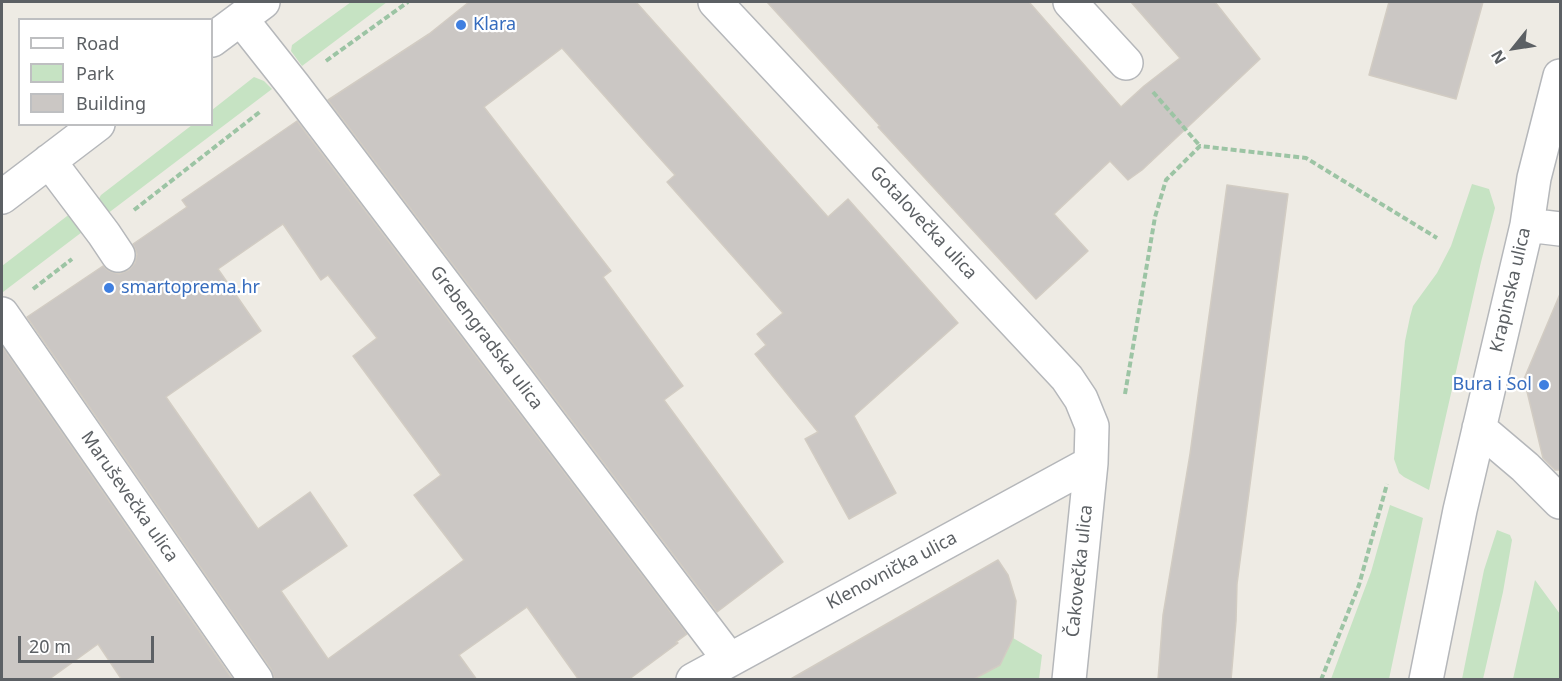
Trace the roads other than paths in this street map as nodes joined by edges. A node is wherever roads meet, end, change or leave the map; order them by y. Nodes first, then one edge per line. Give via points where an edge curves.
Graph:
1 (715, 2) edge
2 (1070, 2) edge
3 (252, 10) edge
4 (213, 39) edge
5 (1126, 63) road end
6 (1560, 76) edge
7 (96, 126) edge
8 (49, 161) junction
9 (2, 197) edge
10 (1527, 225) junction
11 (1560, 229) edge
12 (118, 255) dead end
13 (2, 314) edge
14 (1479, 428) junction
15 (1091, 463) junction
16 (1560, 502) edge
17 (729, 659) junction
18 (256, 680) edge
19 (693, 680) edge
20 (1069, 680) edge
21 (1426, 680) edge

1 - 15 street, Gotalovečka ulica via 1067,378 1092,426
2 - 5 street
3 - 4 street
3 - 17 street, Grebengradska ulica via 323,124
6 - 10 street, Krapinska ulica via 1534,178
7 - 8 street
8 - 9 street
8 - 12 street
10 - 11 street
10 - 14 street, Krapinska ulica
13 - 18 street, Maruševečka ulica
14 - 16 street
14 - 21 street, Krapinska ulica
15 - 17 street, Klenovnička ulica
15 - 20 street, Čakovečka ulica
17 - 19 street, Klenovnička ulica

